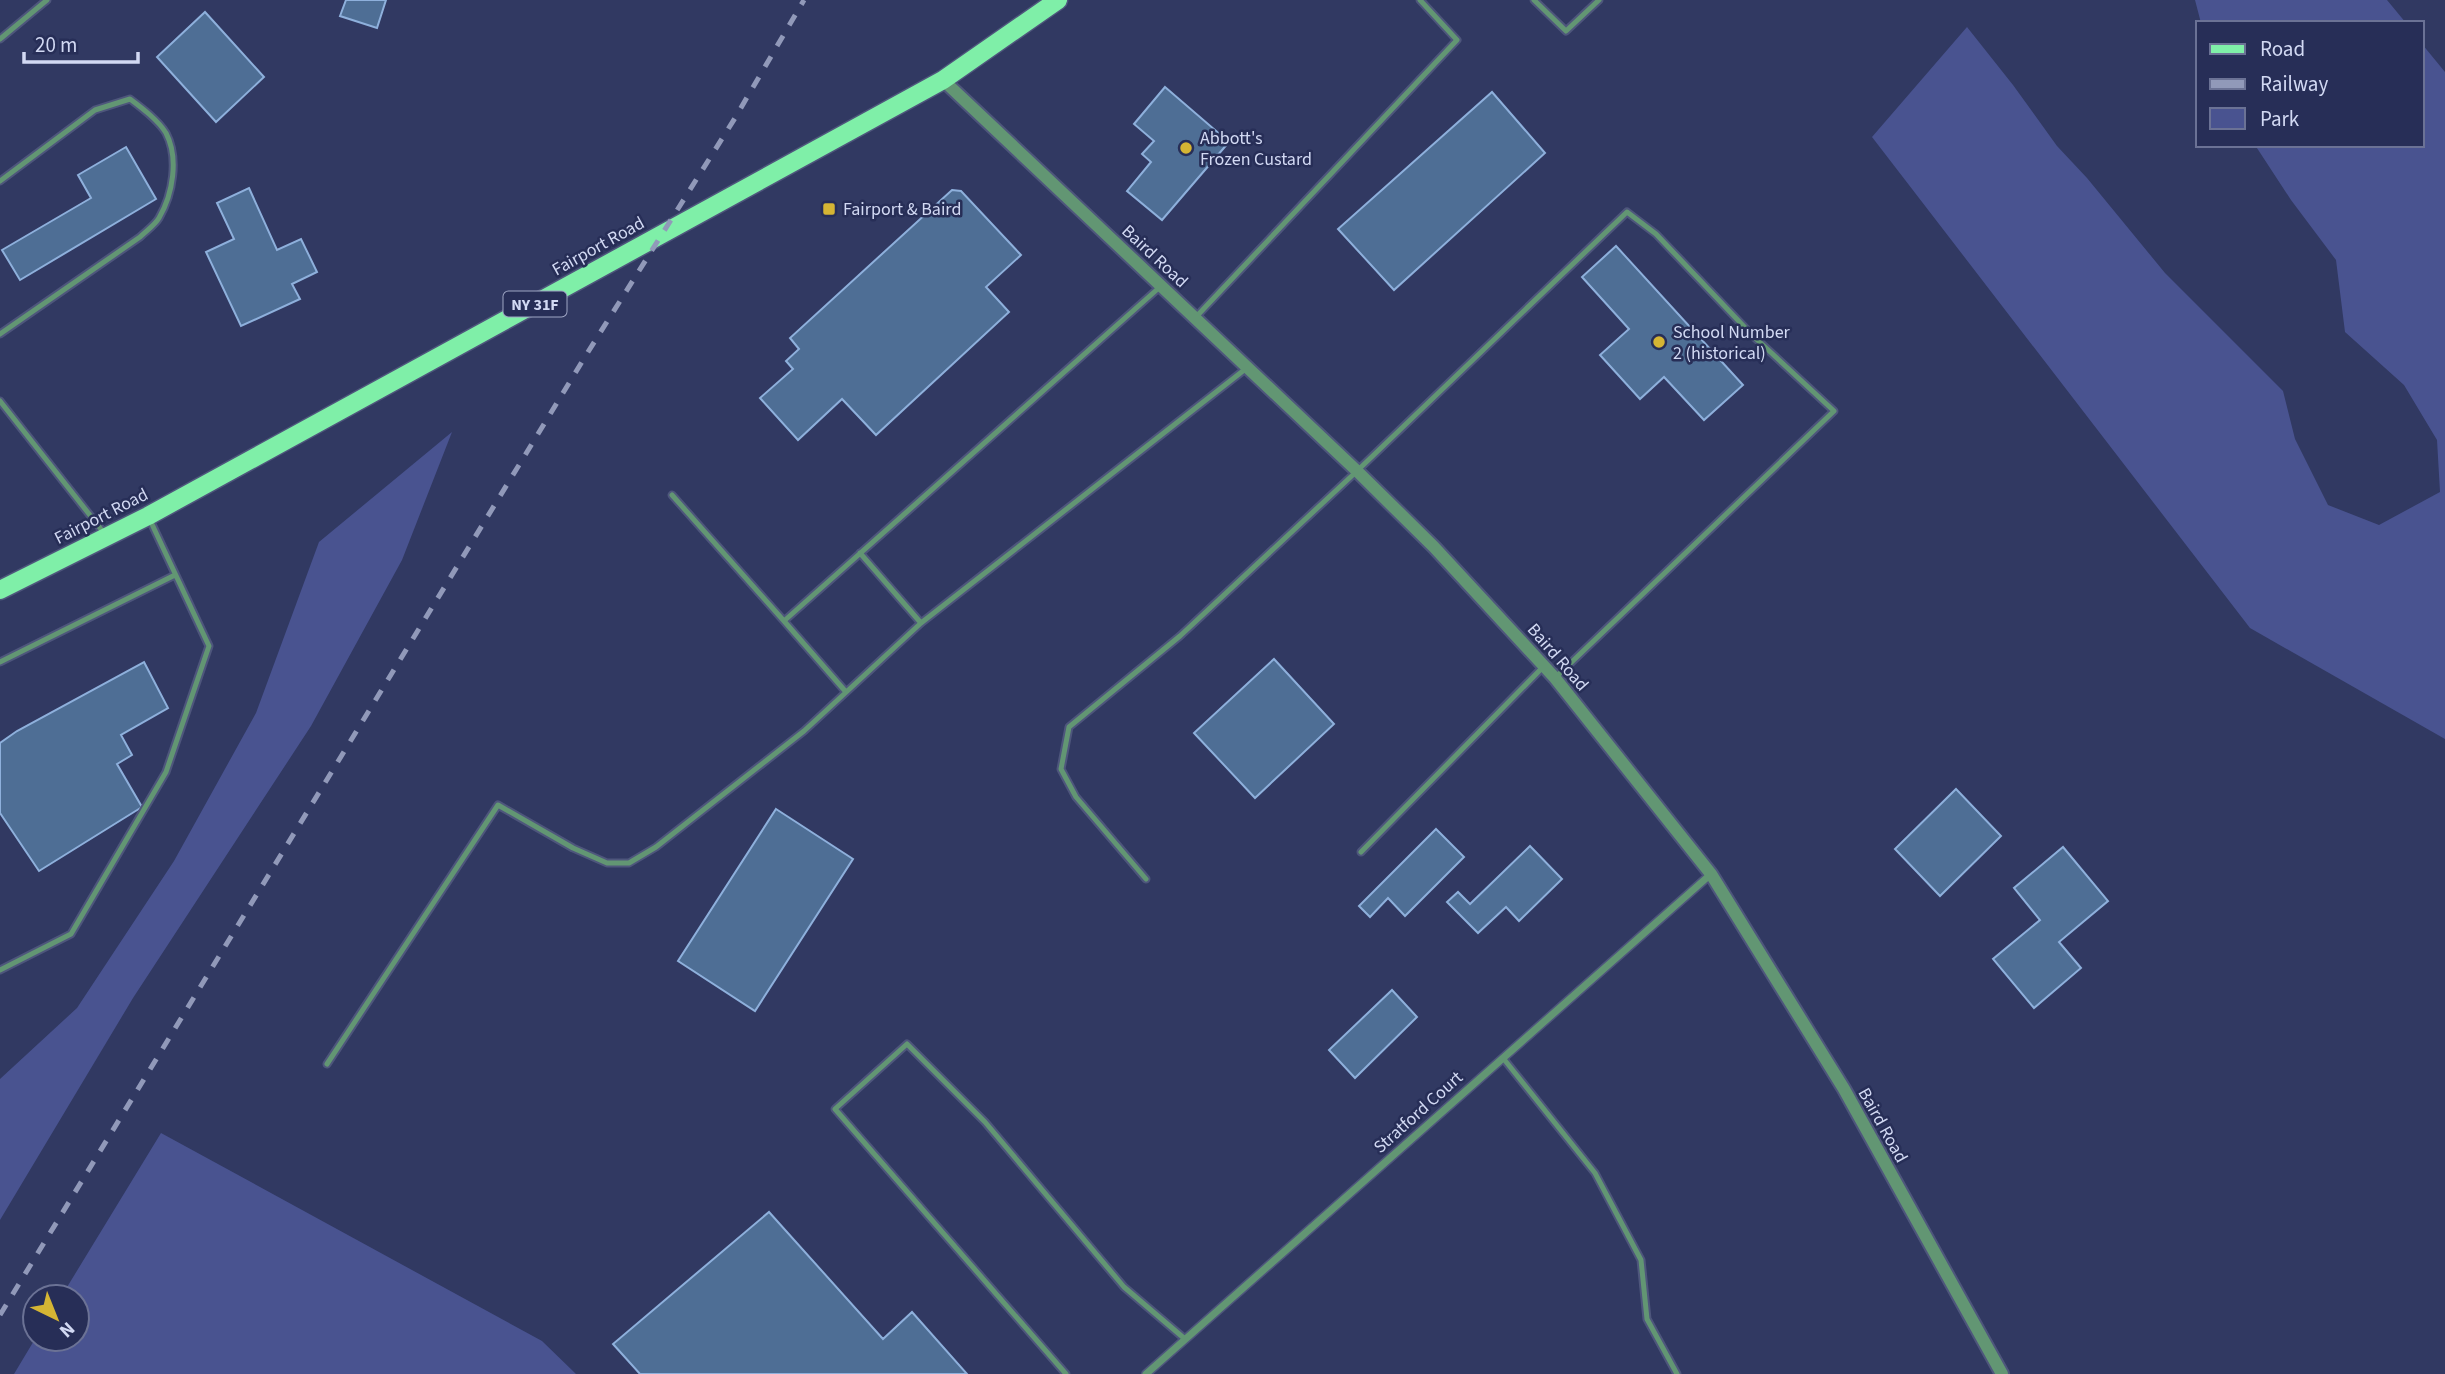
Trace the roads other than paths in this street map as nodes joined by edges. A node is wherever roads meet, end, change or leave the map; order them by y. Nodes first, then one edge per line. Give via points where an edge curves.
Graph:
1 (47, 0) edge
2 (1058, 0) edge
3 (1420, 0) edge
4 (1534, 0) edge
5 (1599, 0) edge
6 (0, 39) edge
7 (943, 80) junction
8 (0, 181) edge
9 (1160, 286) junction
10 (1195, 318) junction
11 (0, 334) edge
12 (1248, 367) junction
13 (0, 401) edge
14 (1357, 471) junction
15 (672, 495) dead end
16 (148, 516) junction
17 (106, 536) junction
18 (860, 553) junction
19 (175, 575) junction
20 (0, 590) edge
21 (783, 621) junction
22 (921, 623) junction
23 (0, 662) edge
24 (1544, 666) junction
25 (1555, 678) junction
26 (846, 692) junction
27 (1361, 852) dead end
28 (1711, 874) junction
29 (1146, 879) dead end
30 (0, 970) edge
31 (1503, 1058) junction
32 (327, 1064) dead end
33 (1185, 1339) junction
34 (1066, 1374) edge
35 (1146, 1374) edge
36 (1677, 1374) edge
37 (2002, 1374) edge

1 - 6 lane
2 - 7 main road, Fairport Road / NY 31F
3 - 10 lane via 1457,40
4 - 5 lane via 1566,31
7 - 9 street, Baird Road
7 - 16 main road, Fairport Road / NY 31F
8 - 11 lane via 95,110 130,99 165,132 171,149 173,177 158,220
9 - 10 street, Baird Road
9 - 18 lane
10 - 12 street, Baird Road
12 - 14 street, Baird Road
12 - 22 lane
13 - 17 lane
14 - 24 street, Baird Road
14 - 25 lane via 1627,212 1656,234 1752,335 1834,411
14 - 29 lane via 1180,636 1069,727 1061,769 1076,797
15 - 21 lane
16 - 17 main road, Fairport Road / NY 31F
16 - 19 lane
17 - 20 main road, Fairport Road / NY 31F
18 - 21 lane
18 - 22 lane
19 - 23 lane
19 - 30 lane via 209,646 166,772 71,934
21 - 26 lane
22 - 26 lane
24 - 25 street, Baird Road
24 - 27 lane
25 - 28 street, Baird Road
26 - 32 lane via 804,731 629,863 607,863 573,848 498,805
28 - 31 street, Stratford Court
28 - 37 street, Baird Road via 1844,1089
31 - 33 street, Stratford Court
31 - 36 lane via 1595,1173 1641,1261 1647,1319
33 - 34 lane via 1124,1287 985,1122 907,1044 835,1109
33 - 35 street, Stratford Court

